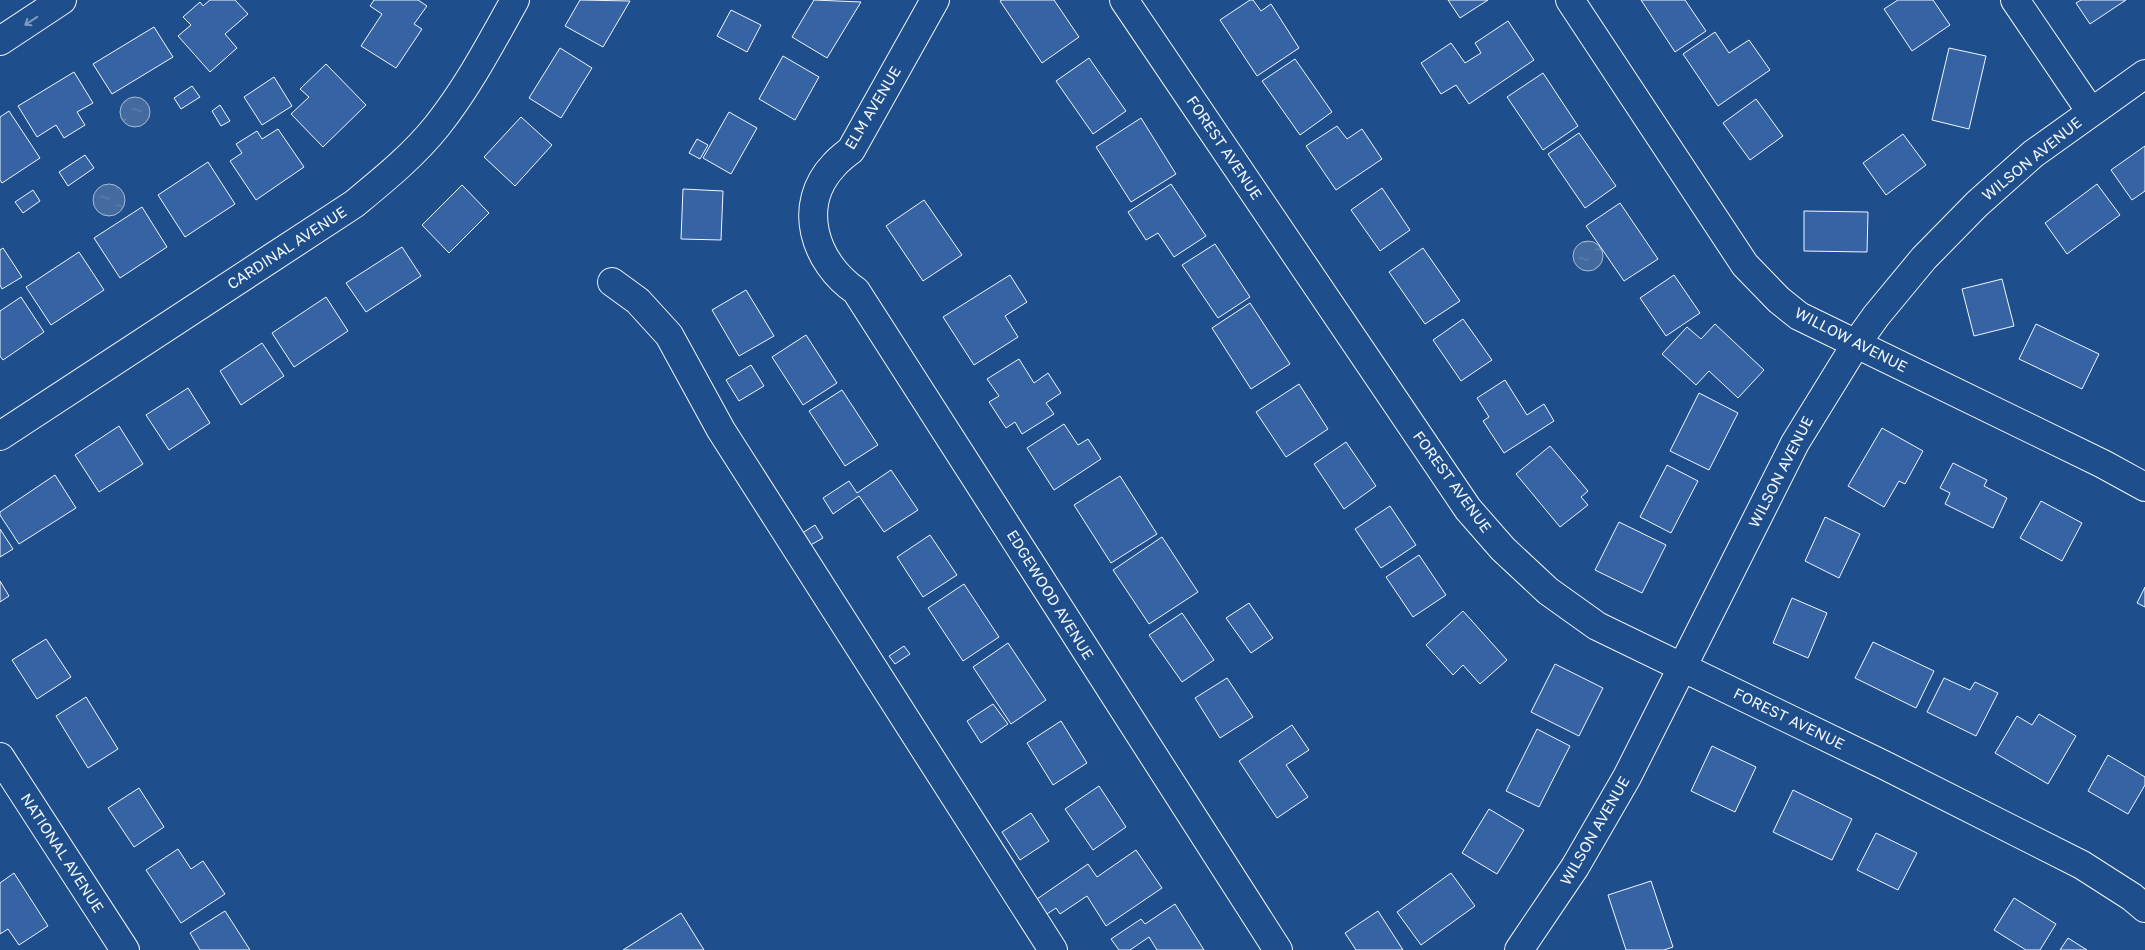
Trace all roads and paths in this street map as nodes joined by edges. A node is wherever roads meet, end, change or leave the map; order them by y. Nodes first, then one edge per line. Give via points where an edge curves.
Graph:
1 (62, 0) edge
2 (515, 0) edge
3 (935, 0) edge
4 (1124, 0) edge
5 (1570, 0) edge
6 (2015, 0) edge
7 (0, 41) edge
8 (2145, 74) edge
9 (2091, 112) junction
10 (817, 244) joint
11 (612, 282) dead end
12 (1856, 344) junction
13 (0, 436) edge
14 (2145, 487) edge
15 (1682, 667) junction
16 (0, 757) edge
17 (2145, 908) edge
18 (125, 950) edge
19 (1054, 950) edge
20 (1278, 950) edge
21 (1520, 950) edge

1 -> 7 street
2 - 13 street, CARDINAL AVENUE via 469,82 436,127 398,168 354,204
3 - 10 street, ELM AVENUE via 851,150 833,165 819,188 814,209
4 - 15 street, FOREST AVENUE via 1468,509 1503,549 1548,591 1597,626
5 - 12 street, WILLOW AVENUE via 1746,265 1799,316
6 - 9 street
8 - 9 street, WILSON AVENUE
9 - 12 street, WILSON AVENUE via 2033,154 1977,204 1924,258
10 - 20 street, EDGEWOOD AVENUE via 827,264 856,291
11 - 19 street via 638,301 669,335 720,430
12 - 14 street, WILLOW AVENUE
12 - 15 street, WILSON AVENUE via 1795,443
15 - 17 street, FOREST AVENUE via 2082,865
15 - 21 street, WILSON AVENUE via 1618,793 1575,867
16 - 18 street, NATIONAL AVENUE

